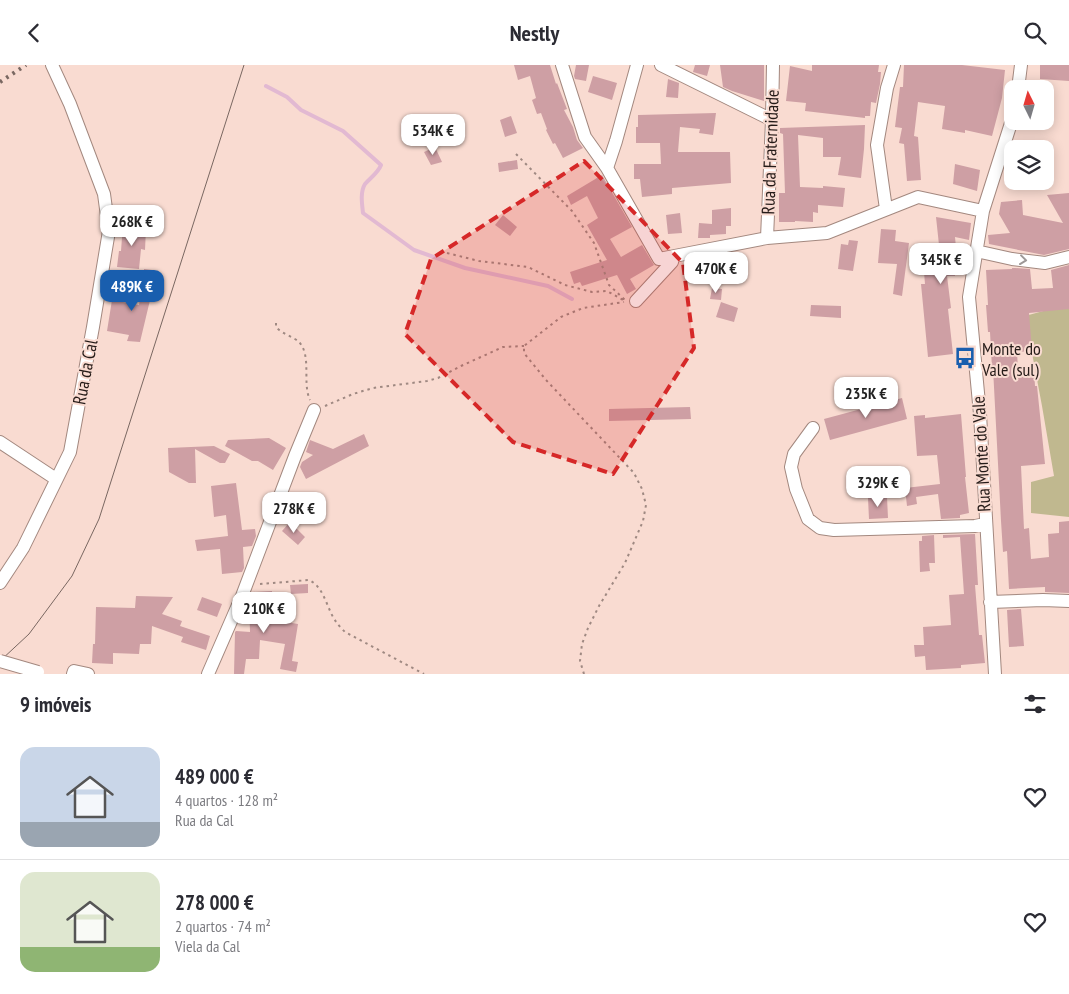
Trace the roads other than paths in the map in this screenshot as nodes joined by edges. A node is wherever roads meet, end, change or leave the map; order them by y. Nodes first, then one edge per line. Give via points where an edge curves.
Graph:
1 (52, 65) edge
2 (562, 65) edge
3 (637, 65) edge
4 (661, 65) edge
5 (773, 65) edge
6 (894, 65) edge
7 (1021, 65) edge
8 (1019, 80) edge
9 (772, 120) junction
10 (1009, 130) edge
11 (606, 168) junction
12 (886, 209) junction
13 (983, 211) junction
14 (767, 238) junction
15 (976, 251) junction
16 (673, 257) junction
17 (1069, 257) edge
18 (631, 302) road end
19 (314, 410) road end
20 (813, 429) dead end
21 (0, 442) edge
22 (56, 479) junction
23 (986, 524) junction
24 (0, 583) edge
25 (1069, 601) edge
26 (990, 602) junction
27 (0, 661) edge
28 (43, 673) edge
29 (73, 674) edge
30 (88, 674) edge
31 (208, 674) edge
32 (995, 674) edge

1 - 22 street, Rua da Cal via 104,194 109,231 70,453
2 - 11 street via 585,137
3 - 11 street
4 - 9 street
5 - 9 street, Rua da Fraternidade
6 - 12 street via 877,145
7 - 8 street
9 - 14 street, Rua da Fraternidade
10 - 13 street, Rua Monte do Vale
11 - 16 street via 659,259
12 - 13 street via 918,197
12 - 14 street via 827,233
13 - 15 street, Rua Monte do Vale
14 - 16 street
15 -> 17 street via 1045,263
15 - 23 street, Rua Monte do Vale via 969,297
16 - 18 street via 672,262
19 - 31 street
20 - 23 street via 794,454 792,467 796,489 808,519 820,528
21 - 22 street
22 - 24 street, Rua da Cal via 23,548
23 - 26 street, Rua Monte do Vale
25 - 26 street
26 - 32 street, Rua Monte do Vale
27 - 28 street, bridge
29 - 30 street via 74,671

